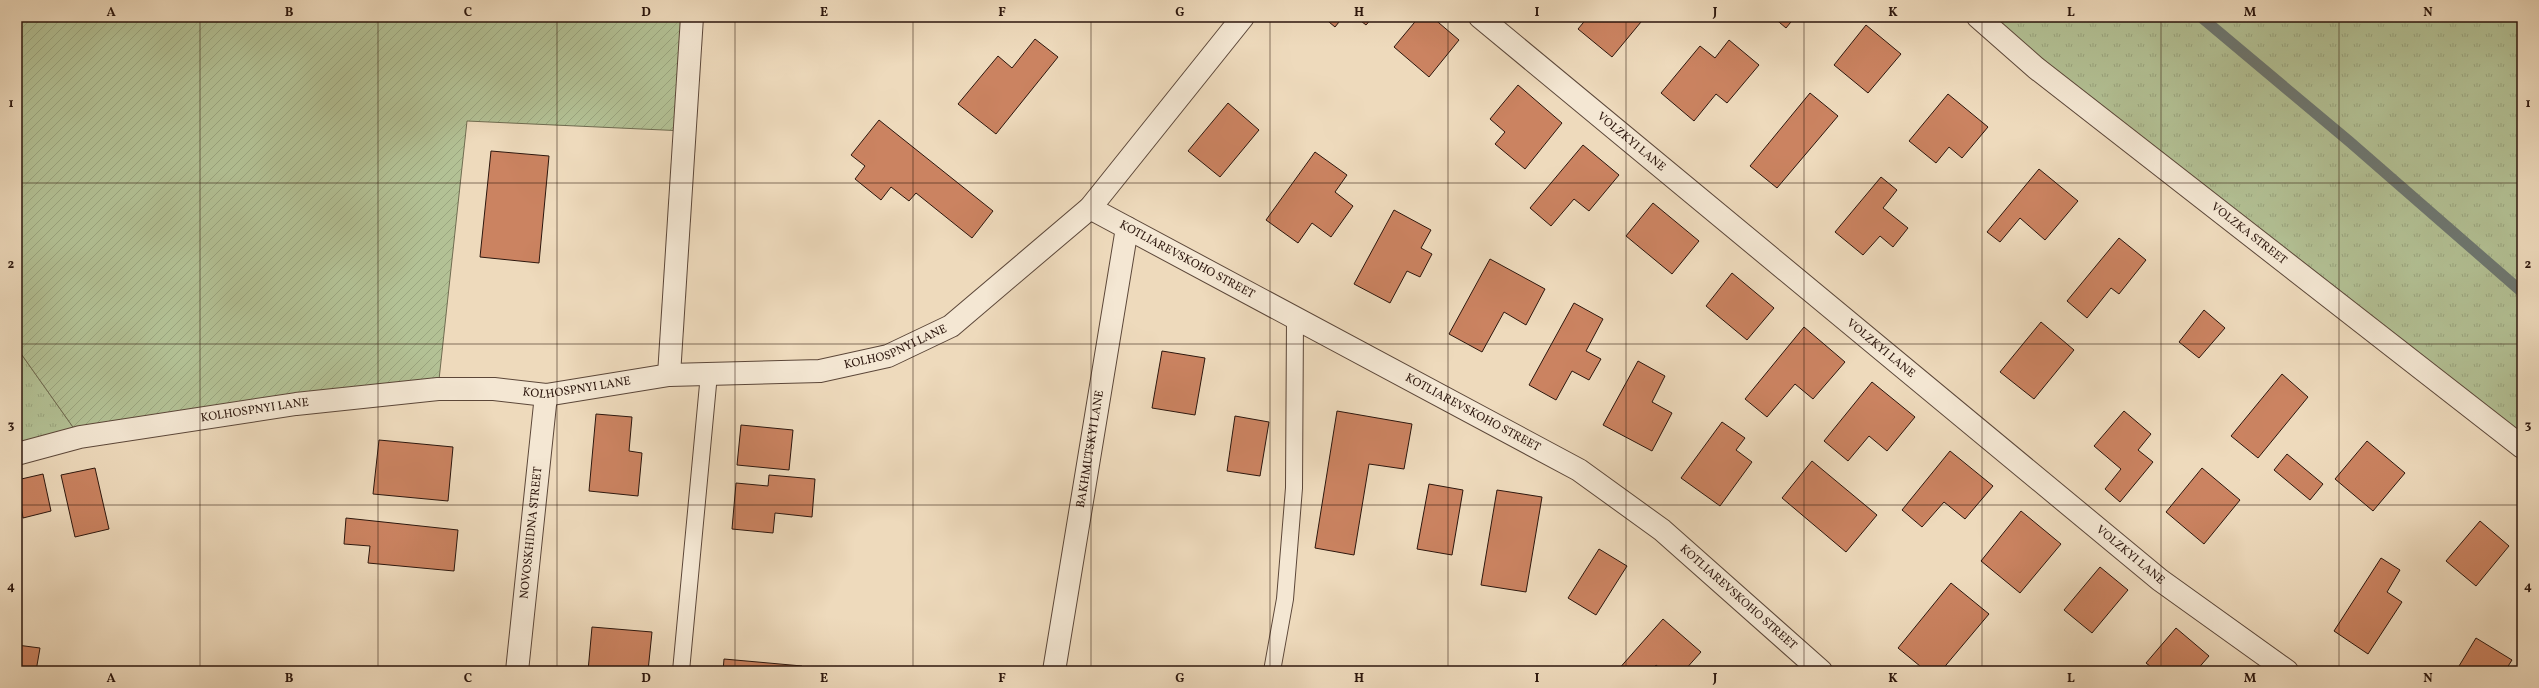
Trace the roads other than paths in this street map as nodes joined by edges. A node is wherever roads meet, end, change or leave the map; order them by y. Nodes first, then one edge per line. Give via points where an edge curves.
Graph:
1 (692, 17) edge
2 (1243, 17) edge
3 (1480, 17) edge
4 (1978, 17) edge
5 (1090, 208) junction
6 (1127, 228) junction
7 (1295, 319) junction
8 (709, 374) junction
9 (669, 375) junction
10 (546, 395) junction
11 (2522, 447) edge
12 (17, 454) edge
13 (517, 671) edge
14 (681, 671) edge
15 (1054, 671) edge
16 (1272, 671) edge
17 (1820, 671) edge
18 (2287, 671) edge

1 - 9 street
2 - 5 street, KOLHOSPNYI LANE
3 - 18 street, VOLZKYI LANE via 2160,580
4 - 11 street, VOLZKA STREET via 2036,68
5 - 6 street, KOTLIAREVSKOHO STREET
5 - 8 street, KOLHOSPNYI LANE via 951,326 888,356 820,371
6 - 7 street, KOTLIAREVSKOHO STREET
6 - 15 street, BAKHMUTSKYI LANE
7 - 16 lane via 1294,488 1284,599
7 - 17 street, KOTLIAREVSKOHO STREET via 1579,470 1662,530
8 - 9 street, KOLHOSPNYI LANE
8 - 14 lane
9 - 10 street, KOLHOSPNYI LANE
10 - 12 street, KOLHOSPNYI LANE via 494,389 438,389 296,404 80,437
10 - 13 street, NOVOSKHIDNA STREET

